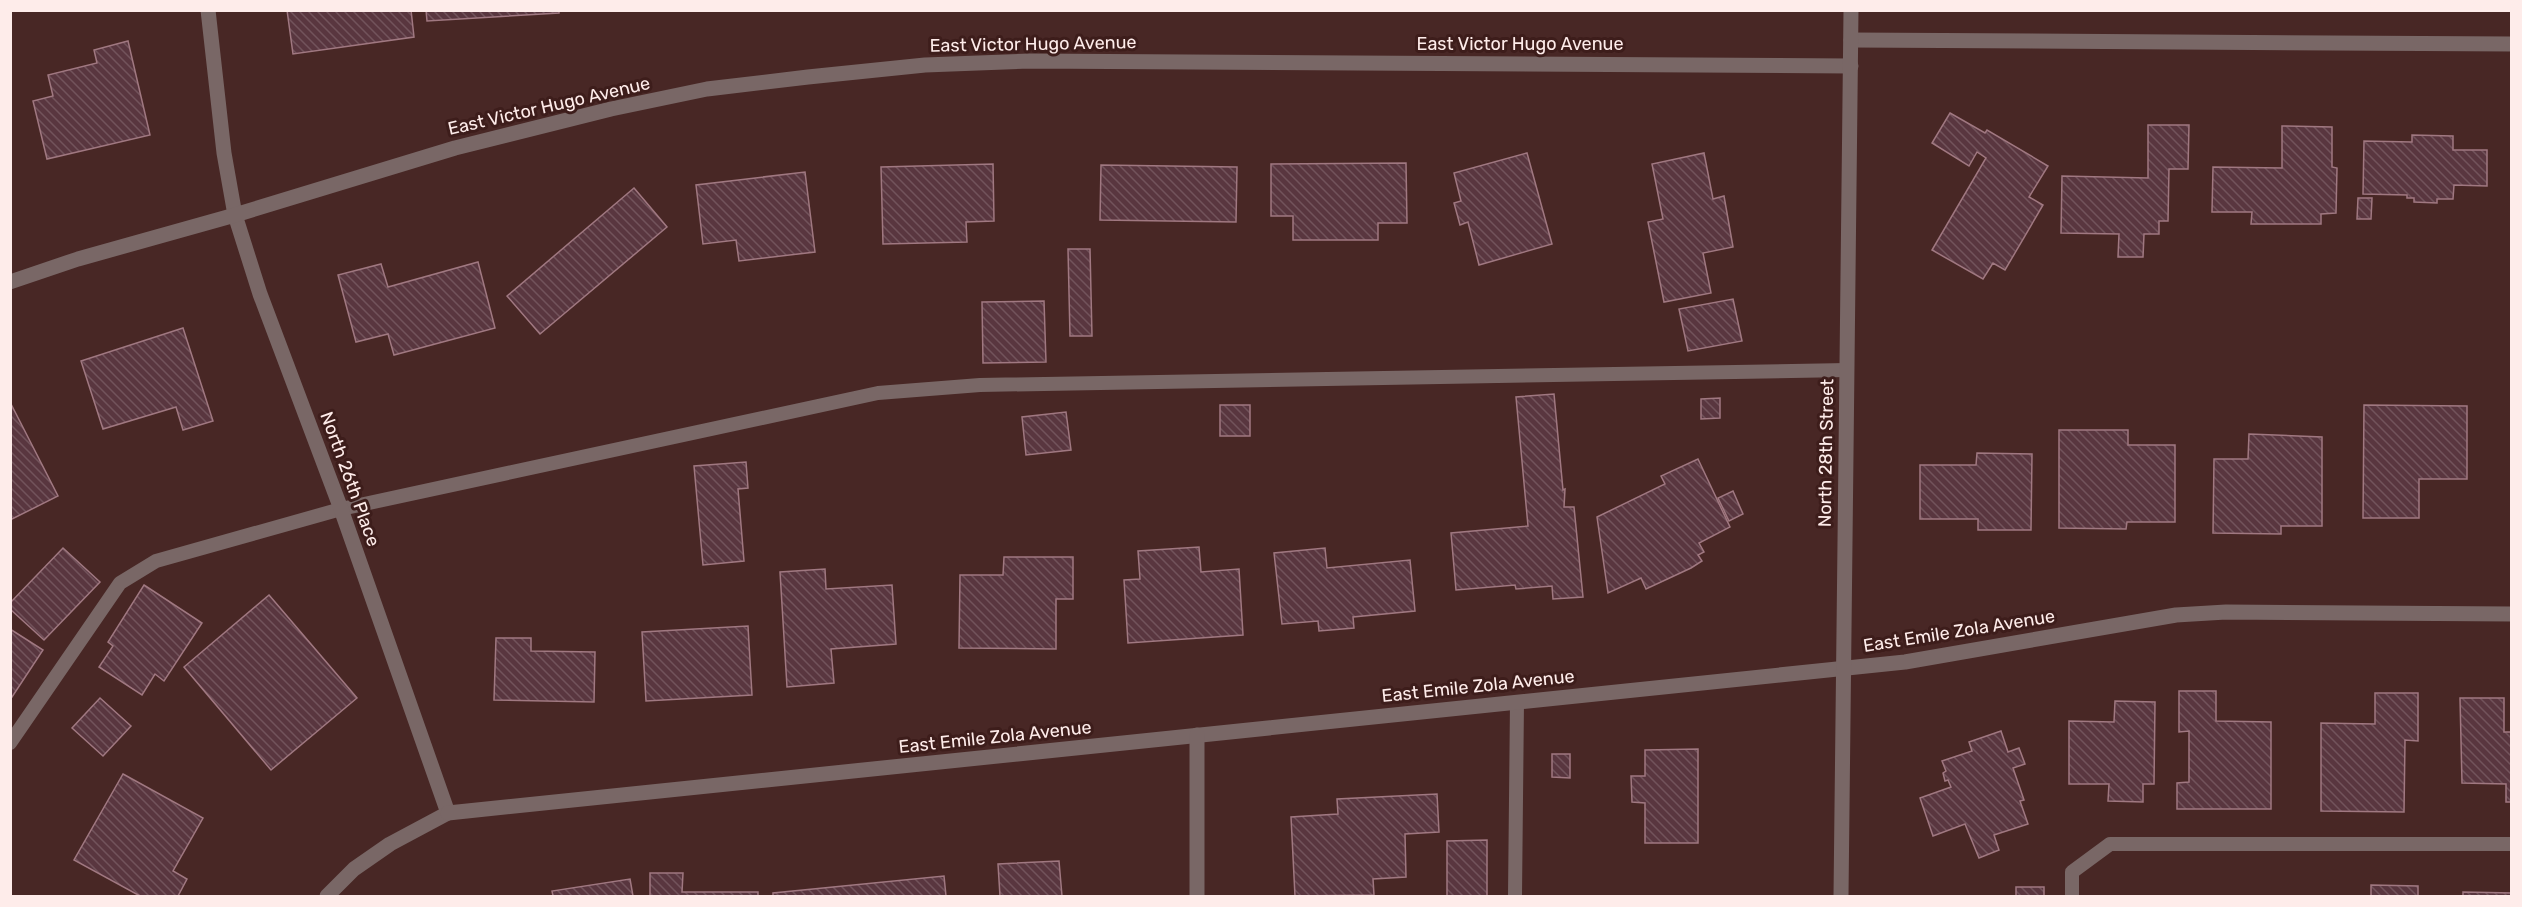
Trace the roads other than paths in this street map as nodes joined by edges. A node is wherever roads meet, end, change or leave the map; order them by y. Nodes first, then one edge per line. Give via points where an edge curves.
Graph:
1 (208, 10) edge
2 (1851, 10) edge
3 (1851, 40) junction
4 (2511, 44) edge
5 (1851, 66) junction
6 (235, 215) junction
7 (10, 282) edge
8 (1847, 370) junction
9 (341, 509) junction
10 (2511, 614) edge
11 (1843, 669) junction
12 (1517, 702) junction
13 (1197, 735) junction
14 (10, 743) edge
15 (448, 813) junction
16 (2511, 844) edge
17 (327, 897) edge
18 (1197, 897) edge
19 (1515, 897) edge
20 (1841, 897) edge
21 (2072, 897) edge

1 - 6 street, North 26th Place
2 - 3 street, North 28th Street
3 - 4 street
3 - 5 street, North 28th Street
5 - 6 street, East Victor Hugo Avenue via 1029,61 925,65 707,89 455,147
5 - 8 street, North 28th Street
6 - 7 street, East Victor Hugo Avenue
6 - 9 street, North 26th Place via 260,294
8 - 9 lane via 929,387 878,393
8 - 11 street, North 28th Street
9 - 14 lane via 156,561 120,583
9 - 15 street, North 26th Place
10 - 11 street, East Emile Zola Avenue via 2176,615 1905,662
11 - 12 street, East Emile Zola Avenue
11 - 20 street, North 28th Street
12 - 13 street, East Emile Zola Avenue
12 - 19 lane
13 - 15 street, East Emile Zola Avenue
13 - 18 street
15 - 17 street via 390,844 354,869
16 - 21 lane via 2110,844 2072,872

